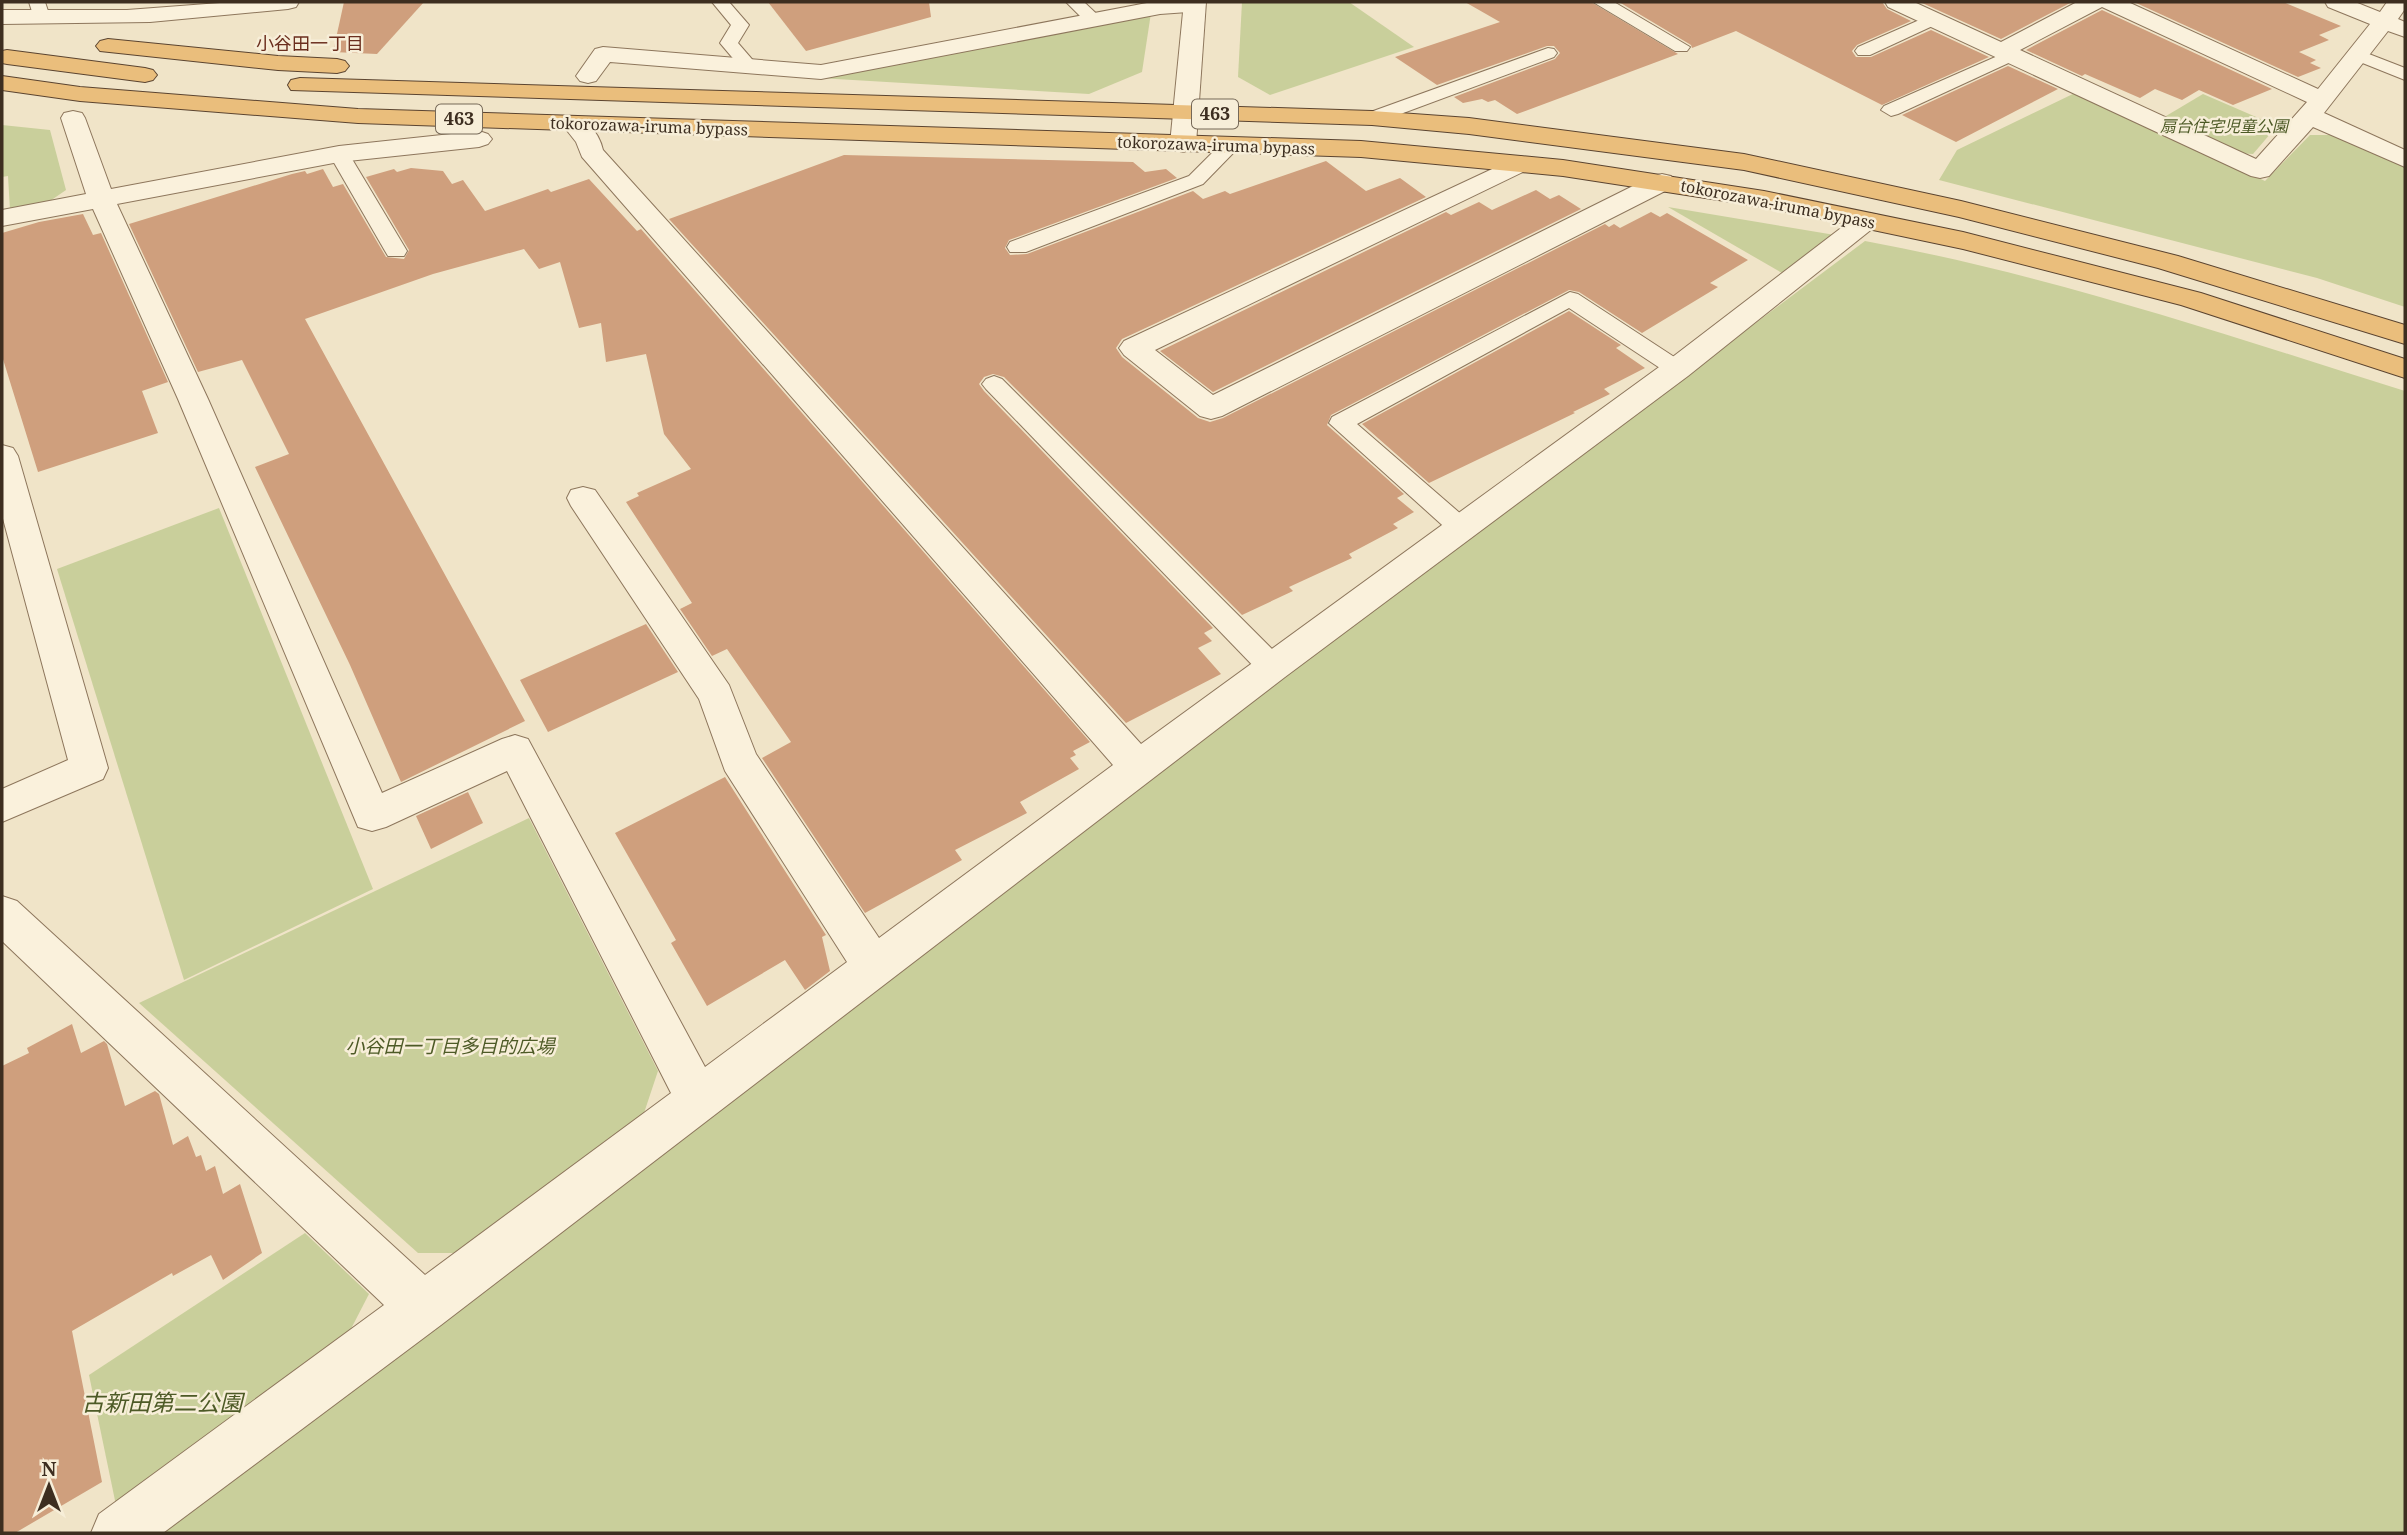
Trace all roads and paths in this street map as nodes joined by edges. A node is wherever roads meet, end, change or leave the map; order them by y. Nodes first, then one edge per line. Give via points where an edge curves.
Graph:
1 (288, 2) edge
2 (720, 2) edge
3 (1074, 2) edge
4 (1602, 2) edge
5 (1895, 2) edge
6 (2094, 2) edge
7 (2110, 2) edge
8 (2336, 2) edge
9 (2399, 2) edge
10 (1194, 4) edge
11 (38, 8) edge
12 (197, 8) edge
13 (2, 17) edge
14 (1093, 19) junction
15 (1933, 19) junction
16 (2395, 26) edge
17 (2, 32) edge
18 (56, 39) dead end
19 (83, 43) dead end
20 (1681, 47) dead end
21 (1864, 51) dead end
22 (1548, 53) dead end
23 (2005, 53) junction
24 (2356, 54) junction
25 (2, 56) edge
26 (748, 65) junction
27 (2405, 75) edge
28 (588, 76) junction
29 (2, 83) edge
30 (723, 99) junction
31 (2316, 108) junction
32 (1891, 110) dead end
33 (1187, 113) junction
34 (62, 117) joint
35 (1372, 118) junction
36 (101, 121) dead end
37 (252, 132) dead end
38 (580, 132) junction
39 (479, 139) junction
40 (1183, 144) junction
41 (1231, 145) junction
42 (340, 154) junction
43 (2405, 159) edge
44 (1520, 164) junction
45 (1662, 182) junction
46 (101, 198) junction
47 (2, 218) edge
48 (1868, 221) junction
49 (1017, 247) dead end
50 (396, 251) dead end
51 (2405, 335) edge
52 (1677, 369) junction
53 (2405, 369) edge
54 (994, 384) dead end
55 (2, 456) edge
56 (583, 498) dead end
57 (1460, 527) junction
58 (1272, 667) junction
59 (1138, 767) junction
60 (2, 806) edge
61 (2, 914) edge
62 (875, 968) junction
63 (698, 1099) junction
64 (424, 1307) junction
65 (118, 1533) edge

1 - 12 street
2 - 26 lane via 740,25 729,43
3 - 14 lane
4 - 20 lane
5 - 15 street
6 - 23 street
7 - 31 street
8 - 16 street
9 - 16 street
10 - 14 street
10 - 33 street
11 - 12 street via 71,18
11 - 13 street
14 - 26 street via 821,72
15 - 21 lane
15 - 23 street
16 - 24 street
17 - 18 highway
19 - 28 highway, 463 via 278,63
22 - 35 lane
23 - 31 street via 2260,170
23 - 32 lane
24 - 27 lane
24 - 31 street
25 - 30 highway, tokorozawa-iruma bypass / 463 via 167,78 339,88
26 - 28 street via 603,54
28 - 30 highway, 463 via 695,81
29 - 38 highway, tokorozawa-iruma bypass / 463 via 80,94
30 - 33 highway, tokorozawa-iruma bypass / 463
31 - 43 street
33 - 35 highway, tokorozawa-iruma bypass / 463
33 - 40 street
34 - 36 highway
34 - 46 street
35 - 51 highway, tokorozawa-iruma bypass / 463 via 1507,130 1758,165 1961,209 2168,262
37 - 39 highway, 463
38 - 39 highway, 463
38 - 40 highway, tokorozawa-iruma bypass / 463
38 - 59 street via 591,152
39 - 42 street
40 - 41 highway, tokorozawa-iruma bypass / 463
41 - 44 highway, tokorozawa-iruma bypass / 463 via 1449,155
41 - 49 lane via 1196,180
42 - 46 street
42 - 50 lane
44 - 45 highway, tokorozawa-iruma bypass / 463
44 - 45 street via 1134,348 1211,408
45 - 48 highway, tokorozawa-iruma bypass / 463
46 - 47 street
46 - 63 street via 372,815 514,750
48 - 52 street
48 - 53 highway, tokorozawa-iruma bypass / 463 via 2161,290
52 - 57 street
52 - 57 lane via 1570,299 1341,424
54 - 58 lane
55 - 60 street via 89,768
56 - 62 street via 716,695 739,760
57 - 58 street
58 - 59 street
59 - 62 street
61 - 64 street
62 - 63 street
63 - 64 street
64 - 65 street

